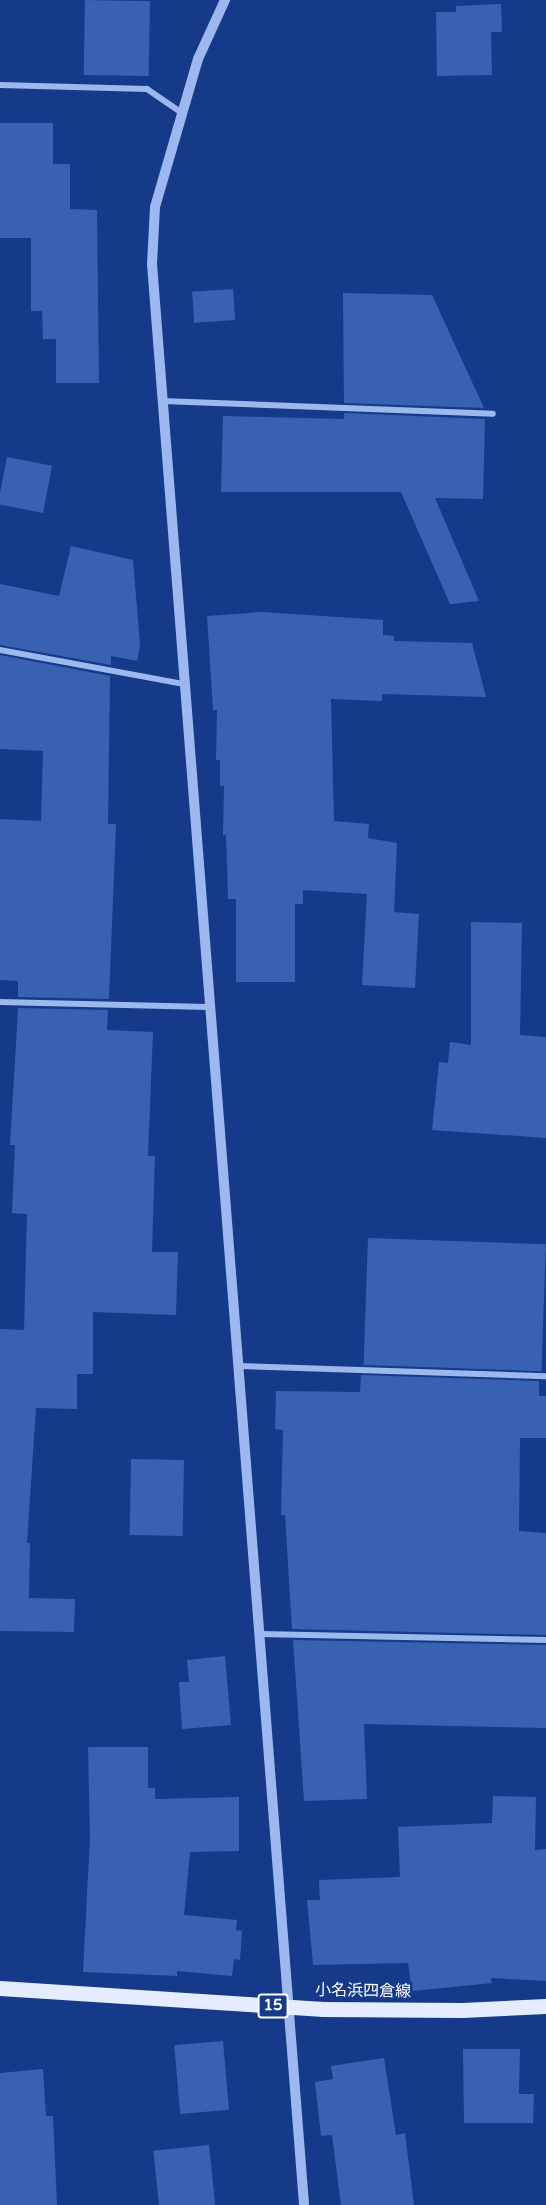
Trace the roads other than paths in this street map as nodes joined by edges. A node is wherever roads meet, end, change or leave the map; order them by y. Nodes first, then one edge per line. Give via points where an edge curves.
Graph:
1 (225, 0) edge
2 (0, 85) edge
3 (182, 113) junction
4 (162, 401) junction
5 (493, 414) dead end
6 (0, 650) edge
7 (183, 684) junction
8 (0, 1002) edge
9 (208, 1007) junction
10 (238, 1366) junction
11 (546, 1376) edge
12 (260, 1634) junction
13 (546, 1640) edge
14 (0, 1988) edge
15 (546, 2006) edge
16 (288, 2007) junction
17 (304, 2205) edge

1 - 3 street via 198,59
2 - 3 street via 147,89
3 - 4 street via 155,207 152,264
4 - 5 street
4 - 7 street
6 - 7 street
7 - 9 street
8 - 9 street
9 - 10 street
10 - 11 street
10 - 12 street
12 - 13 street
12 - 16 street
14 - 16 main road, 小名浜四倉線 / 15
15 - 16 main road, 小名浜四倉線 / 15 via 462,2010
16 - 17 street

